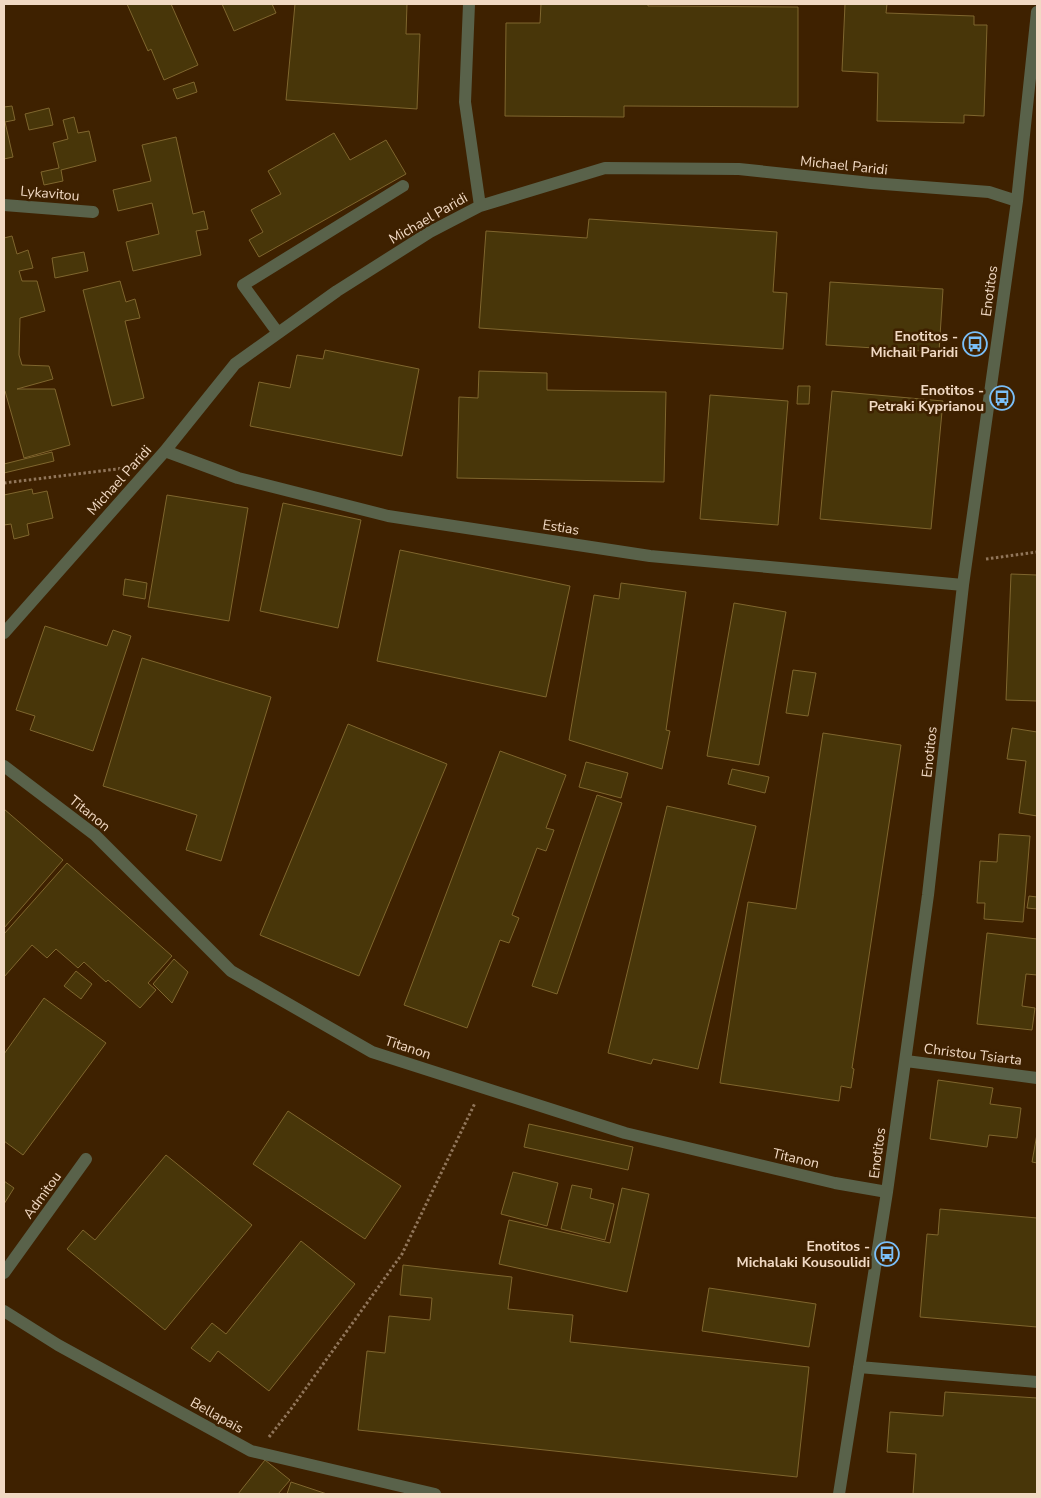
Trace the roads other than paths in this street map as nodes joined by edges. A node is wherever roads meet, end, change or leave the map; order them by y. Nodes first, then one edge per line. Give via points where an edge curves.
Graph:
1 (469, 4) edge
2 (1037, 12) edge
3 (403, 186) dead end
4 (1016, 201) junction
5 (4, 205) edge
6 (480, 206) junction
7 (93, 212) dead end
8 (278, 333) junction
9 (165, 451) junction
10 (962, 585) junction
11 (4, 632) edge
12 (4, 766) edge
13 (906, 1061) junction
14 (1037, 1078) edge
15 (86, 1159) dead end
16 (887, 1192) junction
17 (4, 1273) edge
18 (4, 1311) edge
19 (859, 1367) junction
20 (1037, 1382) edge
21 (435, 1494) edge
22 (839, 1494) edge

1 - 6 street via 465,102
2 - 4 street, Enotitos
3 - 8 street via 243,285
4 - 6 street, Michael Paridi via 989,192 739,169 605,168
4 - 10 street, Enotitos
5 - 7 street, Lykavitou
6 - 8 street, Michael Paridi via 430,232
8 - 9 street, Michael Paridi via 235,364
9 - 10 street, Estias via 238,478 388,516 650,556
9 - 11 street, Michael Paridi
10 - 13 street, Enotitos
12 - 16 street, Titanon via 95,835 232,971 372,1052 625,1133 835,1183
13 - 14 street, Christou Tsiarta
13 - 16 street, Enotitos
15 - 17 street, Admitou
16 - 19 street, Enotitos
18 - 21 street, Bellapais via 58,1345 251,1450
19 - 20 street
19 - 22 street, Enotitos

